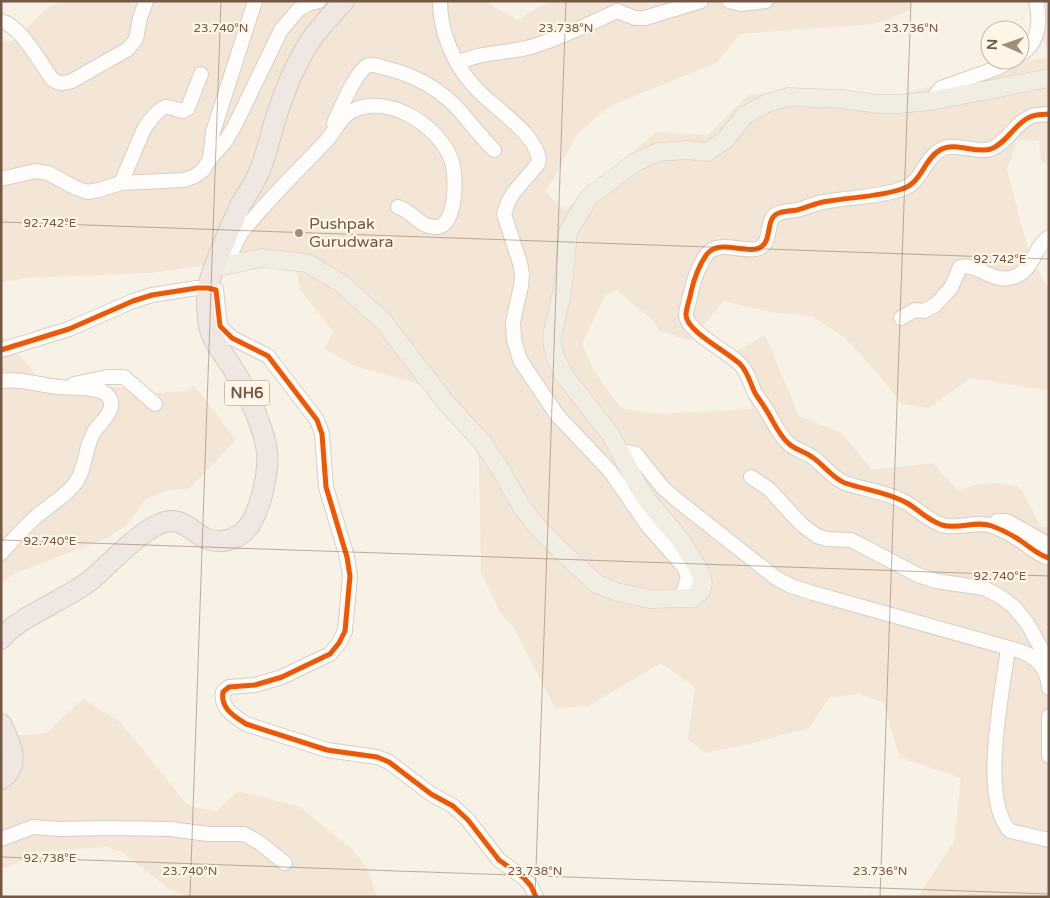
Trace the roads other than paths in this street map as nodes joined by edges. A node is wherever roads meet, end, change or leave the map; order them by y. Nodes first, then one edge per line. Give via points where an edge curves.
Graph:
1 (146, 1) edge
2 (255, 1) edge
3 (319, 1) edge
4 (344, 1) edge
5 (440, 1) edge
6 (701, 1) edge
7 (729, 1) edge
8 (766, 1) edge
9 (1036, 1) edge
10 (1, 21) edge
11 (1030, 48) edge
12 (458, 63) junction
13 (991, 70) edge
14 (201, 74) dead end
15 (1049, 78) edge
16 (931, 101) junction
17 (1049, 114) edge
18 (329, 138) junction
19 (494, 150) dead end
20 (210, 160) junction
21 (1, 179) edge
22 (122, 183) junction
23 (398, 207) dead end
24 (1049, 238) edge
25 (220, 267) junction
26 (208, 288) junction
27 (901, 318) dead end
28 (1, 350) edge
29 (1, 381) edge
30 (56, 387) junction
31 (156, 404) dead end
32 (620, 451) junction
33 (751, 477) dead end
34 (958, 527) junction
35 (1049, 543) edge
36 (1, 553) edge
37 (1049, 558) edge
38 (686, 599) junction
39 (1044, 638) edge
40 (1, 639) edge
41 (1008, 648) junction
42 (1030, 655) junction
43 (1049, 662) edge
44 (1049, 683) edge
45 (1049, 688) edge
46 (1049, 716) edge
47 (1, 724) edge
48 (1049, 756) edge
49 (1, 779) edge
50 (1, 838) edge
51 (1049, 840) edge
52 (285, 863) dead end
53 (536, 897) edge

1 - 10 street via 136,39 128,49 64,84 52,79 20,34
2 - 20 street via 213,132
3 - 20 street via 298,10 281,30 235,125
4 - 25 highway, NH6 via 316,33 288,83 268,150 229,230
5 - 12 street via 445,36
6 - 12 street via 645,18 617,11 533,46 480,54
7 - 8 street via 741,4
9 - 11 street via 1039,14 1035,40
12 - 38 street via 473,85 518,125 539,158 538,164 514,192 504,214 522,274 514,322 514,340 520,360 557,414 610,471 648,526 684,567 688,577 683,593
13 - 16 street via 941,88
14 - 22 street via 188,108 166,106 149,122
15 - 16 main road
16 - 32 main road via 878,104 789,97 767,103 744,116 725,140 707,152 658,152 634,163 589,197 568,232 563,288 552,342 563,374
17 - 34 street via 1030,117 994,148 941,150 915,182 902,189 825,201 777,214 771,221 764,245 754,249 719,247 707,253 695,278 687,310 691,328 732,357 745,371 760,401 792,447 813,457 844,483 906,502 932,521
18 - 19 street via 354,82 367,66 372,65 402,72 440,92
18 - 23 street via 347,114 367,107 397,110 429,130 443,145 455,173 448,222 439,227 428,227
18 - 25 street via 241,233
20 - 22 street via 203,170 184,180
21 - 22 street via 35,171 48,173 87,192
24 - 27 street via 1042,242 1022,273 1003,278 973,267 960,267 951,288 935,305
25 - 26 highway, NH6
25 - 38 main road via 261,258 307,264 342,284 384,321 442,398 482,442 534,523 597,584 650,599
26 - 28 street via 152,295 69,330
26 - 40 highway, NH6 via 210,333 247,393 266,441 265,478 259,503 246,531 236,538 222,541 205,539 186,525 172,521 159,524 145,531 90,581 25,620
26 - 53 street via 216,290 218,319 224,332 268,356 317,420 322,434 326,487 348,557 350,576 345,631 330,654 282,677 229,687 223,692 224,706 246,724 327,750 377,757 389,762 431,794 453,806 499,860 524,878
29 - 30 street
30 - 31 street via 124,377
30 - 36 street via 102,392 110,399 110,412 97,426 85,463 73,486 37,516
32 - 38 main road via 647,500 680,539 701,574 701,592
32 - 41 street via 636,454 677,500 791,586
33 - 39 street via 769,489 801,524 817,536 852,540 918,575 936,581 984,588 1014,607
34 - 35 street via 972,520 1006,522
34 - 37 street via 979,523 989,525
39 - 42 street
39 - 43 street
41 - 42 street
41 - 51 street via 995,753 995,796 1001,817 1010,831
42 - 44 street via 1044,668
44 - 45 street
46 - 48 street
47 - 49 highway via 13,752 13,762 7,775
50 - 52 street via 33,827 60,830 171,829 244,834

